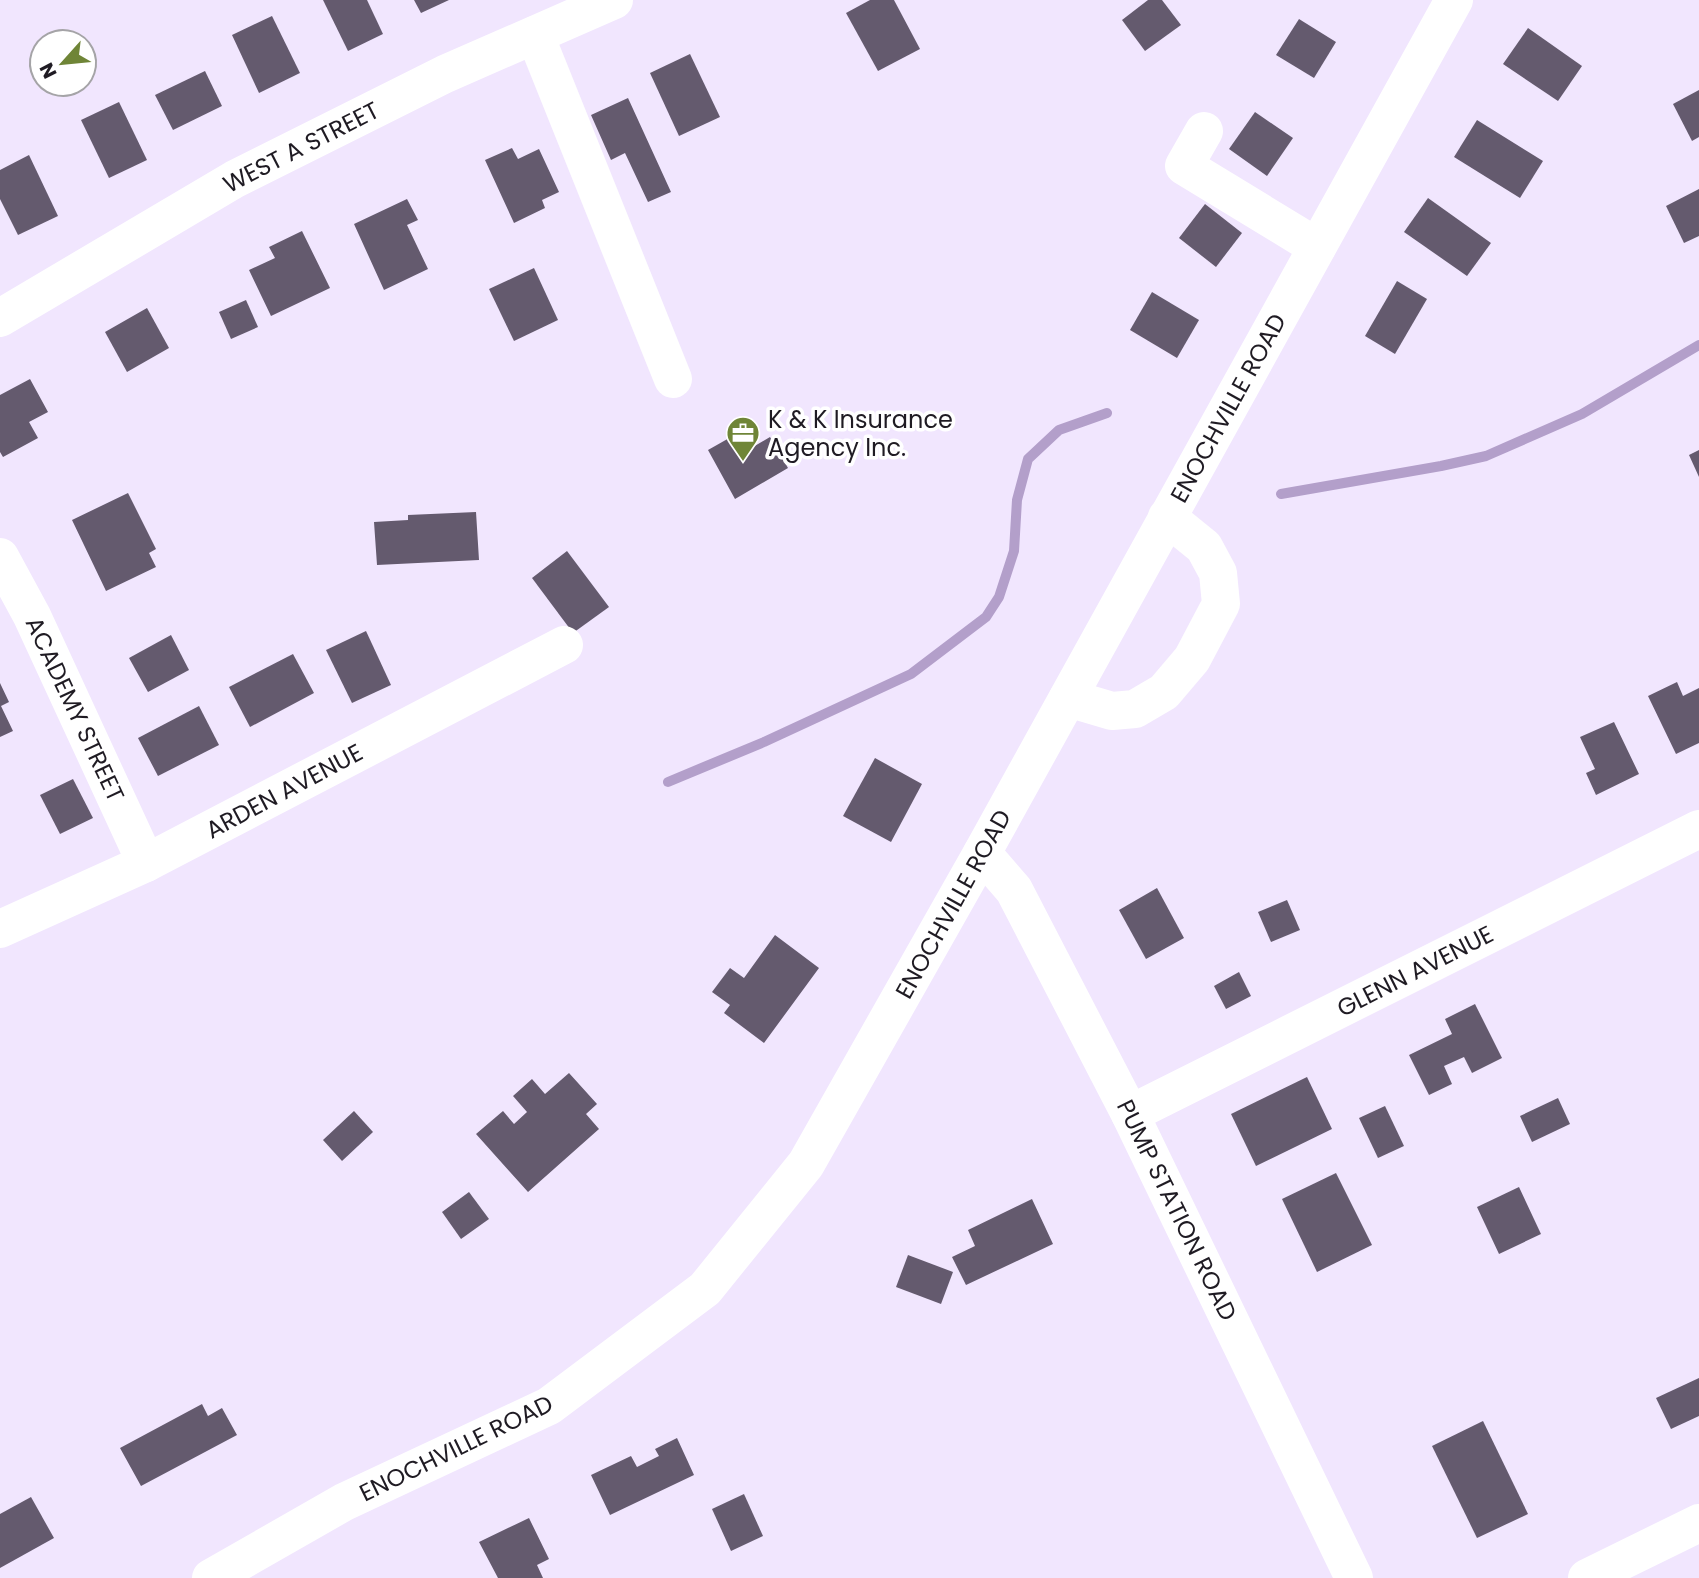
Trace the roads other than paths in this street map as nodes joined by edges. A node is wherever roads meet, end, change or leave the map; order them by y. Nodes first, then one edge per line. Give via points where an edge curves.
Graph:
1 (614, 0) edge
2 (1454, 0) edge
3 (535, 35) junction
4 (1204, 131) dead end
5 (1317, 247) junction
6 (0, 318) edge
7 (673, 379) dead end
8 (1167, 517) junction
9 (0, 557) edge
10 (564, 645) dead end
11 (1068, 698) junction
12 (1699, 828) edge
13 (982, 853) junction
14 (146, 863) junction
15 (0, 929) edge
16 (1130, 1114) junction
17 (1699, 1523) edge
18 (211, 1578) edge
19 (1354, 1578) edge
20 (1587, 1578) edge

1 - 3 street, WEST A STREET
2 - 5 street, ENOCHVILLE ROAD
3 - 6 street, WEST A STREET via 445,74 235,179
3 - 7 street
4 - 5 street via 1177,178
5 - 8 street, ENOCHVILLE ROAD
8 - 11 street, ENOCHVILLE ROAD
8 - 11 street via 1203,547 1218,573 1221,604 1192,659 1164,692 1135,709 1112,711
9 - 14 street, ACADEMY STREET
10 - 14 street, ARDEN AVENUE
11 - 13 street, ENOCHVILLE ROAD
12 - 16 street, GLENN AVENUE
13 - 16 street, PUMP STATION ROAD via 1014,890
13 - 18 street, ENOCHVILLE ROAD via 806,1164 705,1289 549,1406 344,1502
14 - 15 street, ARDEN AVENUE
16 - 19 street, PUMP STATION ROAD
17 - 20 street

